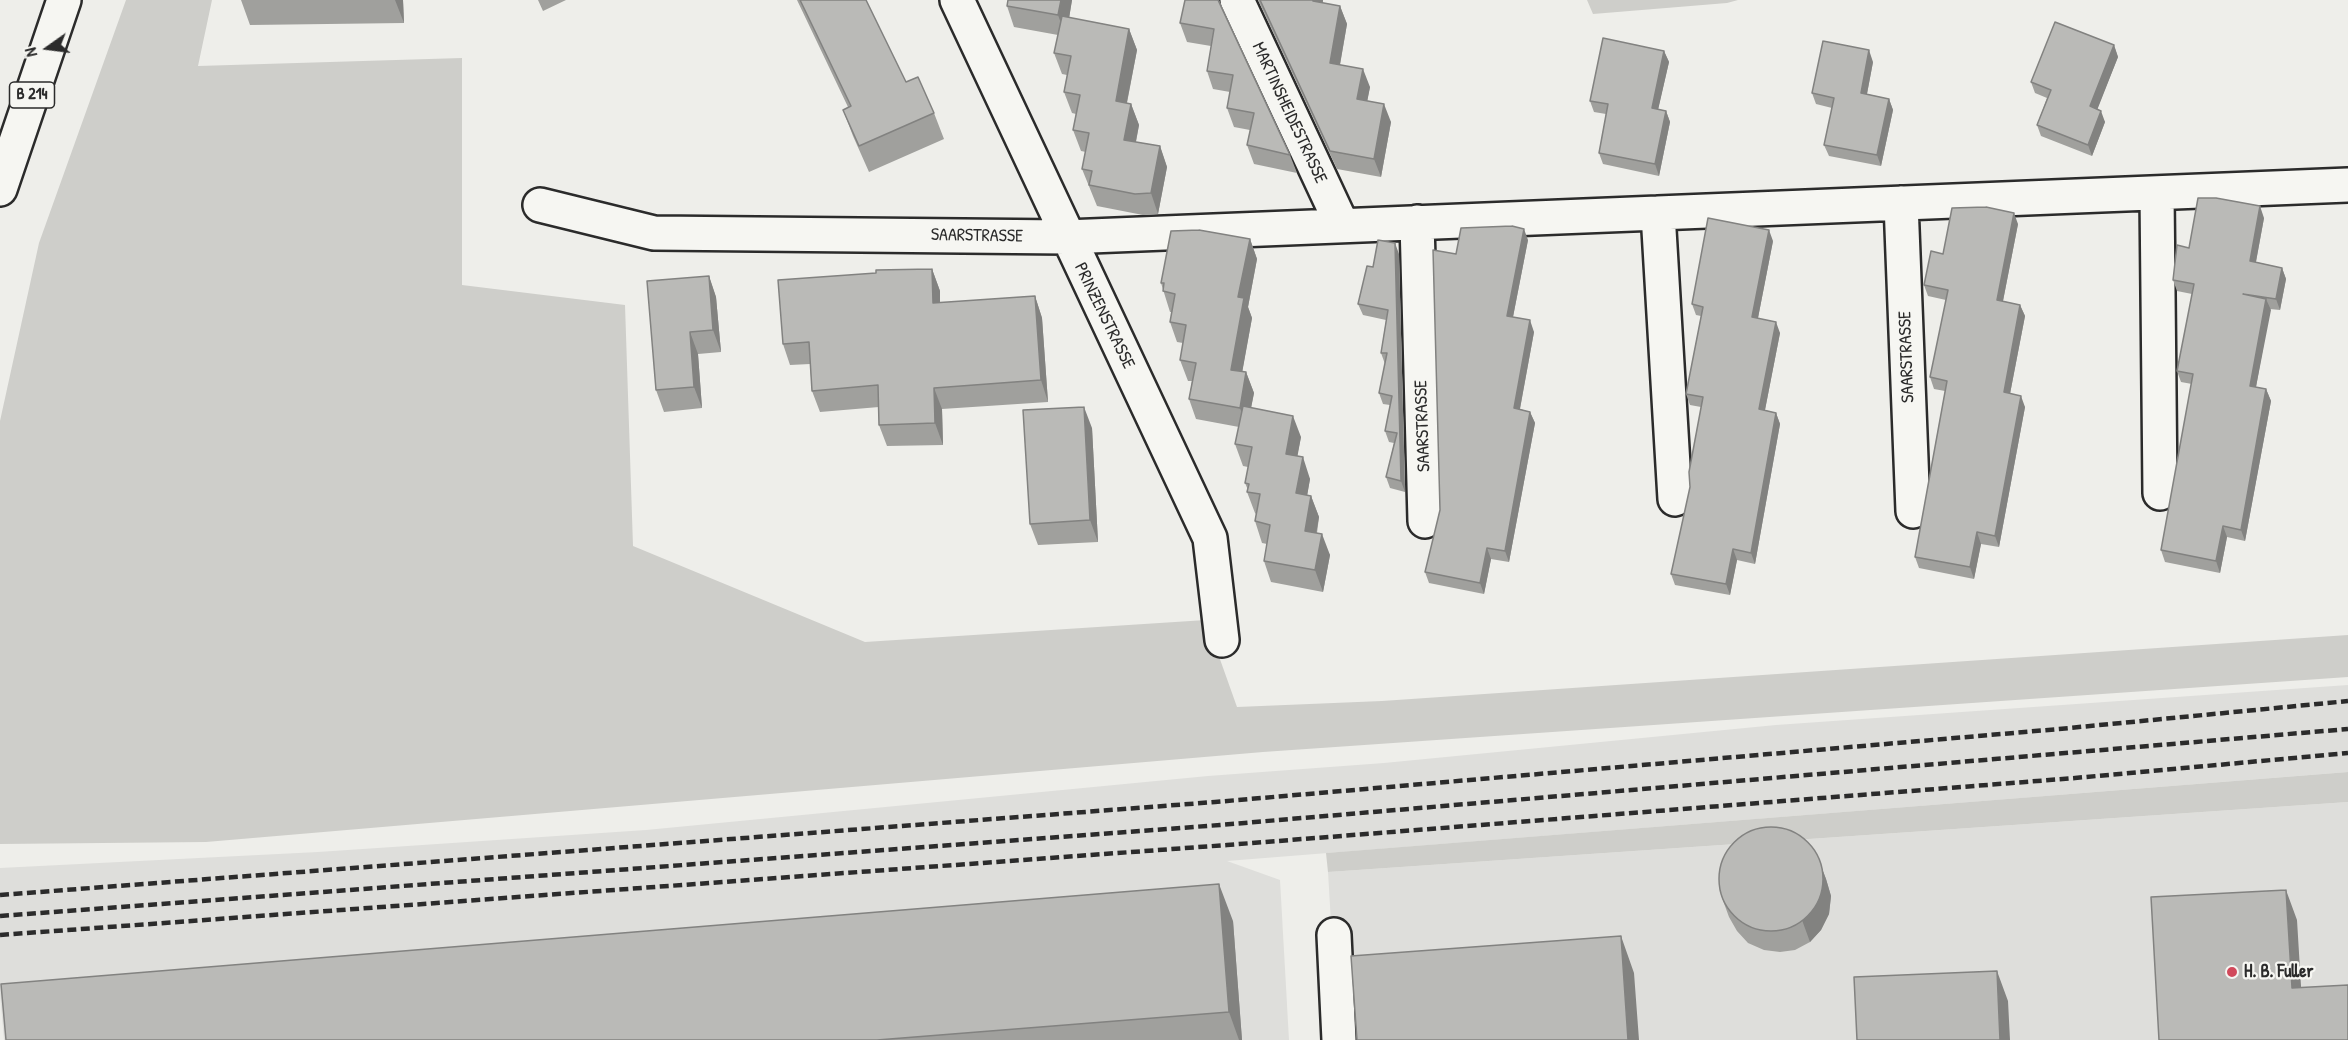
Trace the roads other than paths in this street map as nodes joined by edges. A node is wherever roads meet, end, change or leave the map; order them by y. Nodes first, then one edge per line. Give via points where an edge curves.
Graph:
1 (64, 0) edge
2 (957, 0) edge
3 (1237, 0) edge
4 (2348, 185) edge
5 (0, 189) edge
6 (2157, 193) junction
7 (1901, 203) junction
8 (540, 205) dead end
9 (1658, 213) junction
10 (1417, 222) junction
11 (1342, 225) junction
12 (1066, 237) junction
13 (2160, 493) dead end
14 (1675, 499) dead end
15 (1913, 511) dead end
16 (1425, 521) dead end
17 (1222, 640) dead end
18 (1334, 935) dead end
19 (1338, 1040) edge

1 - 5 street, B 214
2 - 12 street, PRINZENSTRASSE
3 - 11 street, MARTINSHEIDESTRASSE
4 - 6 street, SAARSTRASSE
6 - 7 street, SAARSTRASSE
6 - 13 street
7 - 9 street, SAARSTRASSE
7 - 15 street, SAARSTRASSE
8 - 12 street, SAARSTRASSE via 654,233
9 - 10 street, SAARSTRASSE
9 - 14 street
10 - 11 street, SAARSTRASSE
10 - 16 street, SAARSTRASSE
11 - 12 street, SAARSTRASSE
12 - 17 street, PRINZENSTRASSE via 1210,538
18 - 19 street

